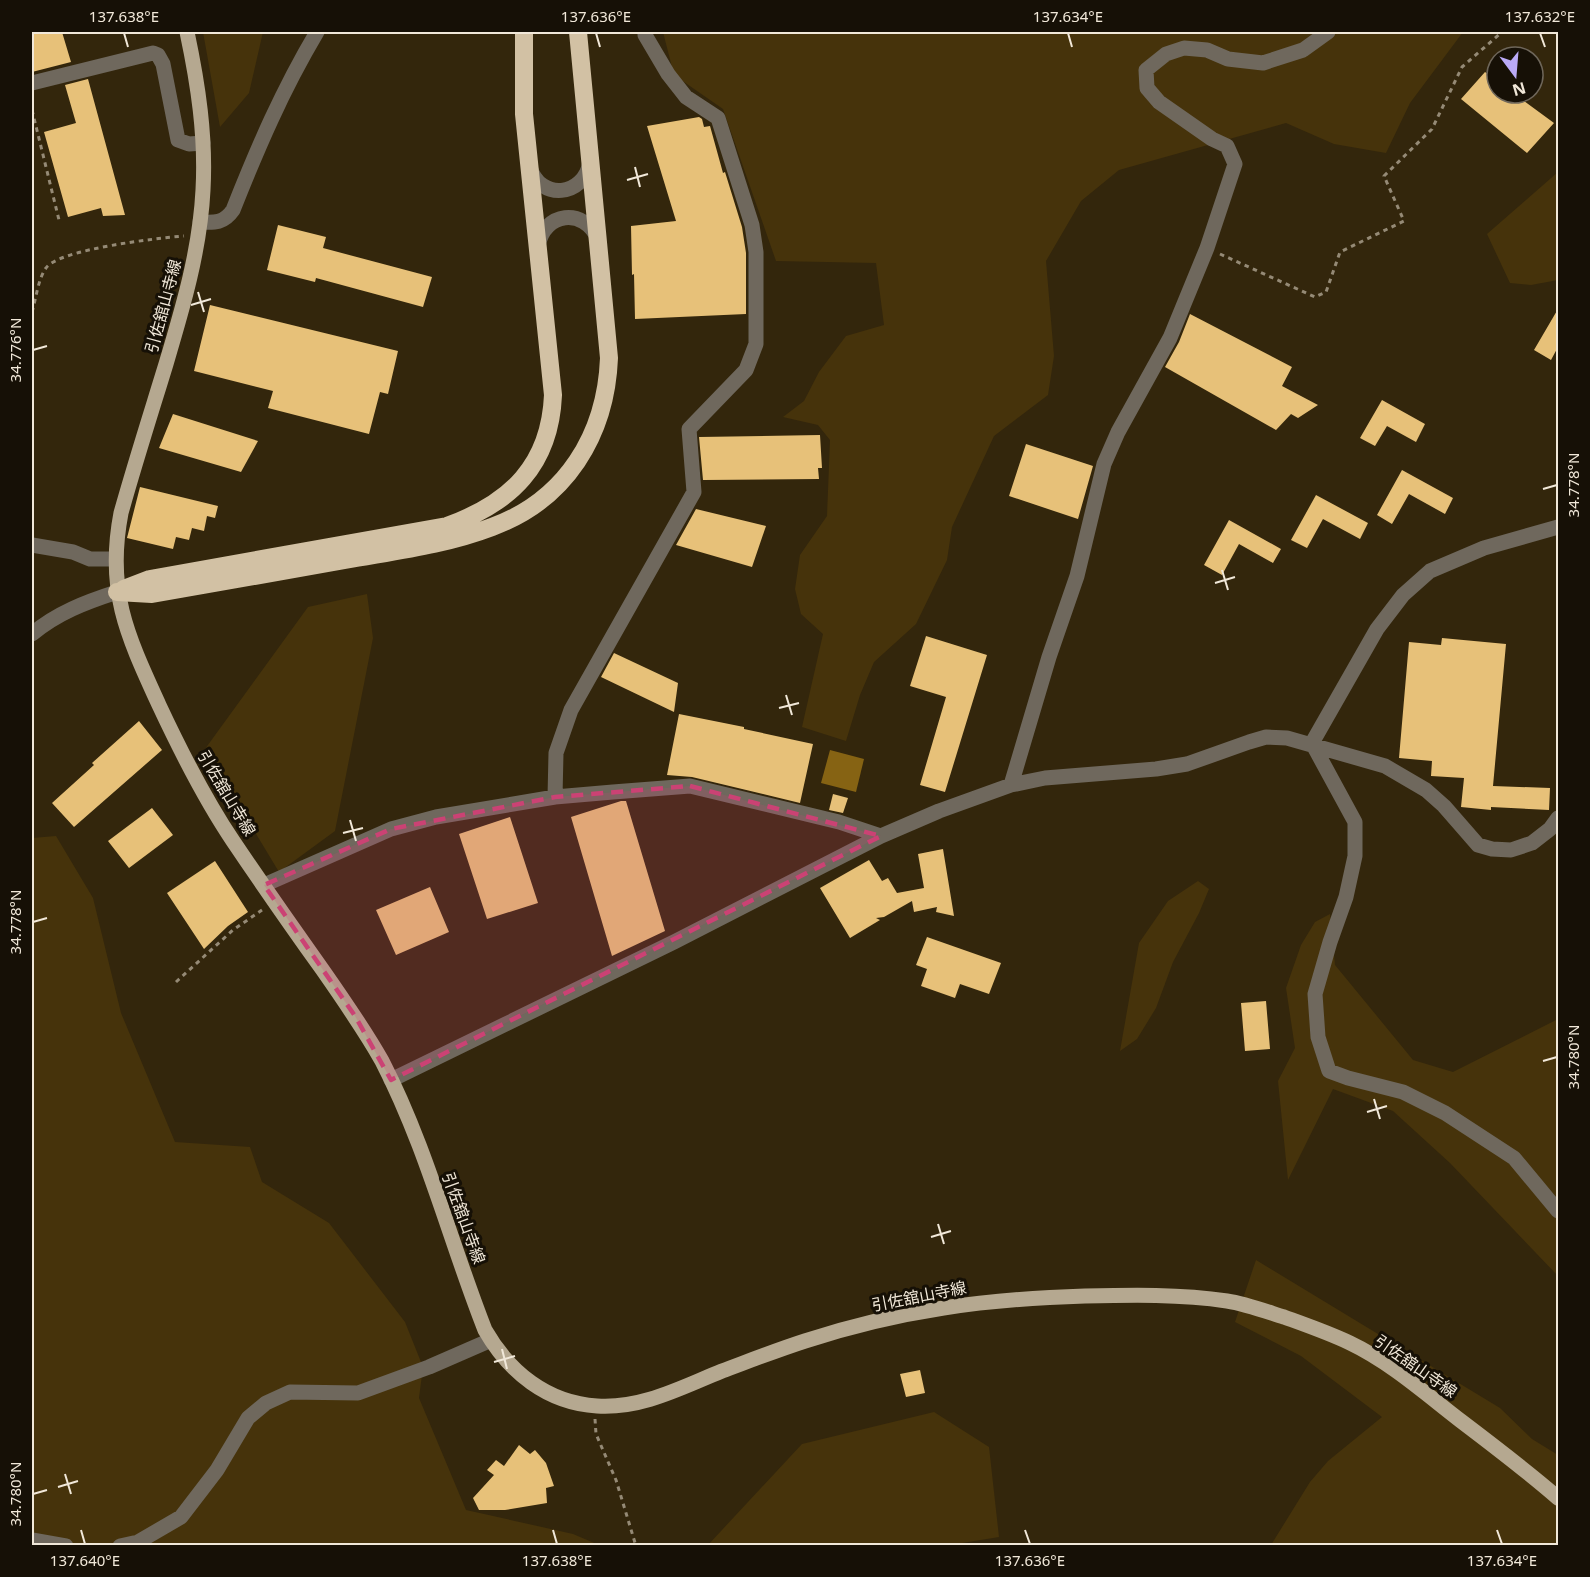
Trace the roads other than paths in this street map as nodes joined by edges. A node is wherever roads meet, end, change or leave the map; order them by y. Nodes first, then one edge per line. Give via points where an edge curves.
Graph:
1 (187, 32) edge
2 (316, 32) edge
3 (524, 32) edge
4 (578, 32) edge
5 (645, 32) edge
6 (1328, 32) edge
7 (32, 83) edge
8 (203, 143) junction
9 (590, 156) junction
10 (529, 163) junction
11 (200, 222) junction
12 (599, 245) junction
13 (538, 252) junction
14 (1558, 527) edge
15 (32, 545) edge
16 (115, 559) junction
17 (117, 592) junction
18 (32, 634) edge
19 (1312, 743) junction
20 (1011, 785) junction
21 (555, 797) junction
22 (1558, 818) edge
23 (881, 836) junction
24 (264, 885) junction
25 (391, 1080) junction
26 (1558, 1212) edge
27 (491, 1340) junction
28 (1558, 1498) edge
29 (32, 1540) edge
30 (66, 1545) edge
31 (120, 1545) edge

1 - 8 main road, 引佐舘山寺線 via 197,80
2 - 11 street via 262,135 233,210 220,222
3 - 10 highway via 522,83
4 - 9 highway
5 - 21 street via 686,97 718,118 752,225 756,252 756,344 746,370 689,429 694,492 571,710 556,753
6 - 20 street via 1303,50 1263,63 1184,48 1167,54 1146,70 1147,88 1159,102 1227,146 1235,164 1207,248 1170,338 1104,464 1077,576
7 - 8 street via 153,53 163,64 178,140
8 - 11 main road, 引佐舘山寺線
9 - 10 street via 584,179 563,190 540,184
9 - 12 highway
10 - 13 highway
11 - 16 main road, 引佐舘山寺線 via 186,298 121,513
12 - 13 street via 588,224 565,218 545,229
12 - 17 highway via 609,358 605,398 592,435 577,461 528,510 492,527 429,544 152,594
13 - 17 highway via 553,411 539,456 509,493 481,512 447,526 150,579
14 - 19 street via 1484,548 1430,572 1403,595 1377,629
15 - 16 street via 90,559
16 - 17 main road, 引佐舘山寺線
17 - 18 street via 73,608
17 - 24 main road, 引佐舘山寺線 via 129,637 179,748 213,810
19 - 20 street via 1266,737 1187,764 1156,770 1045,778
19 - 22 street via 1385,766 1426,790 1478,845 1512,850 1532,843
19 - 26 street via 1354,822 1355,856 1346,897 1316,994 1318,1037 1329,1071 1403,1092 1445,1113 1514,1158
20 - 23 street
21 - 23 street via 690,786
21 - 24 street via 391,829
23 - 25 street
24 - 25 main road, 引佐舘山寺線 via 355,1016
25 - 27 main road, 引佐舘山寺線
27 - 28 main road, 引佐舘山寺線 via 531,1383 563,1399 595,1406 633,1404 805,1341 903,1314 1039,1298 1121,1295 1228,1301 1352,1343 1395,1370
27 - 31 street via 358,1393 290,1392 266,1403 249,1418 217,1470 181,1517 138,1542
29 - 30 street

